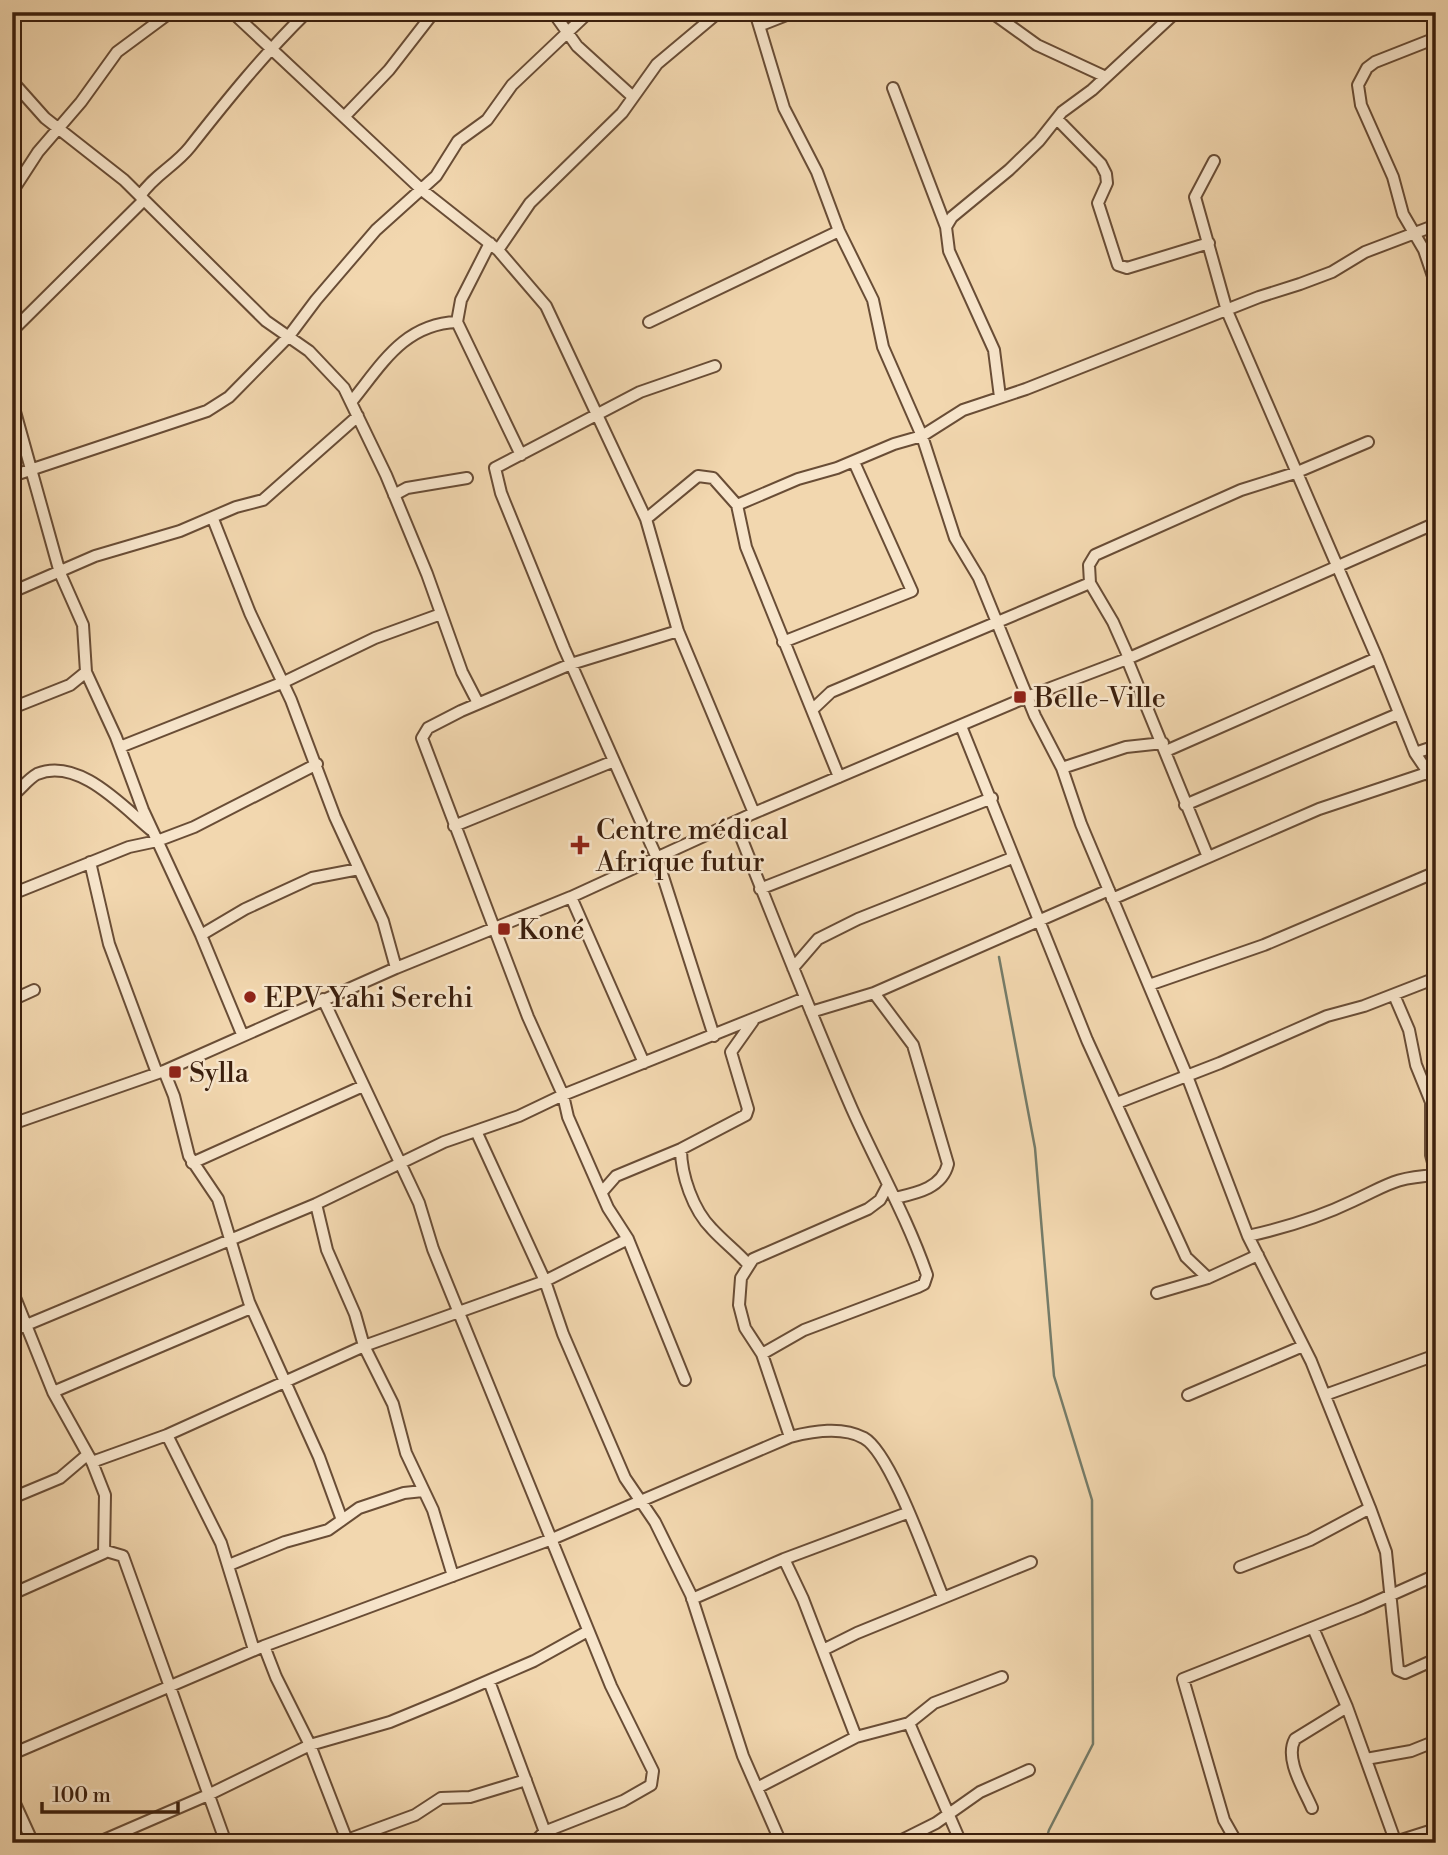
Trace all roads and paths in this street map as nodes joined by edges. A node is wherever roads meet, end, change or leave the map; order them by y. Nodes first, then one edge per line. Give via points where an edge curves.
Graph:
1 (17, 12) edge
2 (171, 12) edge
3 (232, 12) edge
4 (307, 12) edge
5 (434, 12) edge
6 (553, 12) edge
7 (589, 12) edge
8 (719, 12) edge
9 (755, 12) edge
10 (794, 12) edge
11 (990, 12) edge
12 (1177, 12) edge
13 (1432, 12) edge
14 (12, 18) edge
15 (1436, 20) edge
16 (761, 25) junction
17 (566, 32) junction
18 (1436, 38) edge
19 (270, 48) junction
20 (1106, 76) junction
21 (12, 81) edge
22 (893, 88) dead end
23 (633, 97) junction
24 (344, 117) junction
25 (1057, 119) junction
26 (57, 130) junction
27 (1214, 162) dead end
28 (422, 190) junction
29 (12, 192) edge
30 (142, 198) junction
31 (1436, 225) edge
32 (946, 227) junction
33 (839, 231) junction
34 (1415, 234) junction
35 (1209, 243) junction
36 (494, 246) junction
37 (1436, 285) edge
38 (1227, 311) junction
39 (457, 322) junction
40 (649, 322) dead end
41 (12, 331) edge
42 (289, 336) junction
43 (715, 366) dead end
44 (1000, 397) junction
45 (12, 401) edge
46 (352, 401) junction
47 (597, 415) junction
48 (358, 416) junction
49 (922, 436) junction
50 (1368, 442) dead end
51 (521, 455) junction
52 (853, 462) junction
53 (32, 469) junction
54 (1295, 472) junction
55 (12, 476) edge
56 (467, 478) dead end
57 (394, 495) junction
58 (737, 505) junction
59 (213, 519) junction
60 (646, 519) junction
61 (1436, 523) edge
62 (1338, 566) junction
63 (60, 573) junction
64 (1090, 583) junction
65 (12, 592) edge
66 (441, 614) junction
67 (999, 623) junction
68 (677, 631) junction
69 (783, 642) junction
70 (1377, 658) junction
71 (1128, 659) junction
72 (571, 664) junction
73 (86, 672) junction
74 (284, 682) junction
75 (1027, 697) junction
76 (478, 703) junction
77 (12, 708) edge
78 (812, 710) junction
79 (1398, 714) junction
80 (961, 726) junction
81 (1436, 746) edge
82 (120, 747) junction
83 (1165, 747) junction
84 (1415, 753) junction
85 (614, 761) junction
86 (317, 764) junction
87 (1062, 768) junction
88 (1427, 773) junction
89 (839, 777) junction
90 (1436, 784) edge
91 (12, 796) edge
92 (992, 797) junction
93 (1185, 805) junction
94 (754, 813) junction
95 (734, 822) junction
96 (454, 825) junction
97 (155, 837) junction
98 (1208, 857) junction
99 (657, 858) junction
100 (1012, 858) junction
101 (90, 862) junction
102 (359, 869) junction
103 (1436, 872) edge
104 (760, 889) junction
105 (12, 894) edge
106 (1110, 894) junction
107 (570, 897) junction
108 (1040, 919) junction
109 (495, 928) junction
110 (201, 935) junction
111 (396, 968) junction
112 (793, 968) junction
113 (1436, 978) edge
114 (1149, 985) junction
115 (34, 990) dead end
116 (874, 993) junction
117 (1394, 995) junction
118 (323, 999) junction
119 (805, 999) junction
120 (12, 1000) edge
121 (811, 1012) junction
122 (753, 1020) junction
123 (242, 1034) junction
124 (714, 1036) junction
125 (644, 1063) junction
126 (160, 1072) junction
127 (1187, 1076) junction
128 (363, 1086) junction
129 (563, 1095) junction
130 (1117, 1103) junction
131 (12, 1124) edge
132 (476, 1131) junction
133 (681, 1149) junction
134 (192, 1163) junction
135 (399, 1165) junction
136 (1436, 1175) edge
137 (888, 1185) junction
138 (602, 1192) junction
139 (895, 1198) junction
140 (316, 1204) junction
141 (1248, 1236) junction
142 (230, 1237) junction
143 (628, 1239) junction
144 (1258, 1255) junction
145 (747, 1263) junction
146 (1208, 1278) junction
147 (545, 1281) junction
148 (12, 1290) edge
149 (1436, 1292) edge
150 (1157, 1293) dead end
151 (1436, 1299) edge
152 (251, 1308) junction
153 (459, 1312) junction
154 (28, 1326) junction
155 (12, 1331) edge
156 (364, 1346) junction
157 (1303, 1346) junction
158 (762, 1354) junction
159 (1436, 1355) edge
160 (685, 1380) dead end
161 (284, 1383) junction
162 (53, 1392) junction
163 (1188, 1395) dead end
164 (1325, 1395) junction
165 (167, 1434) junction
166 (790, 1437) junction
167 (90, 1458) junction
168 (424, 1491) junction
169 (12, 1498) edge
170 (640, 1502) junction
171 (1370, 1508) junction
172 (907, 1513) junction
173 (342, 1520) junction
174 (552, 1539) junction
175 (106, 1551) junction
176 (784, 1559) junction
177 (1031, 1562) dead end
178 (229, 1566) junction
179 (1240, 1567) dead end
180 (1436, 1575) edge
181 (453, 1576) junction
182 (12, 1594) edge
183 (1391, 1595) junction
184 (943, 1597) junction
185 (692, 1599) junction
186 (1313, 1628) junction
187 (588, 1631) junction
188 (259, 1648) junction
189 (823, 1650) junction
190 (1436, 1659) edge
191 (1002, 1677) dead end
192 (489, 1681) junction
193 (169, 1686) junction
194 (1347, 1707) junction
195 (909, 1723) junction
196 (856, 1737) junction
197 (1436, 1741) edge
198 (310, 1745) junction
199 (12, 1754) edge
200 (1366, 1759) junction
201 (1029, 1770) dead end
202 (526, 1780) junction
203 (759, 1787) junction
204 (208, 1796) junction
205 (12, 1797) edge
206 (1312, 1808) dead end
207 (948, 1813) junction
208 (1436, 1829) edge
209 (544, 1832) junction
210 (347, 1841) edge
211 (1394, 1842) edge
212 (33, 1843) edge
213 (97, 1843) edge
214 (226, 1843) edge
215 (534, 1843) edge
216 (549, 1843) edge
217 (781, 1843) edge
218 (895, 1843) edge
219 (961, 1843) edge
220 (1237, 1843) edge

1 - 14 street
2 - 26 street via 117,52
3 - 19 street
4 - 19 street
5 - 24 street
6 - 17 street
7 - 17 street
8 - 23 street via 657,64
9 - 16 street
10 - 16 street
11 - 20 street via 1037,45
12 - 20 street
13 - 15 street
16 - 33 street via 784,108 817,172
17 - 23 street
17 - 28 street via 512,85 487,120 458,141
18 - 34 street via 1388,55 1367,68 1358,85 1361,105
19 - 24 street
19 - 30 street via 189,149 156,175
20 - 25 street
21 - 26 street
22 - 32 street
23 - 36 street
24 - 28 street
25 - 32 street via 1023,157
25 - 35 street via 1106,174 1098,203 1118,265 1127,268
26 - 29 street
26 - 30 street via 94,155
27 - 35 street via 1195,197
28 - 36 street
28 - 42 street via 376,230
30 - 41 street
30 - 42 street via 266,321
31 - 34 street
32 - 44 street via 949,251 994,349
33 - 40 street
33 - 49 street via 873,300 883,347
34 - 37 street
34 - 38 street via 1365,252 1332,272
35 - 38 street
36 - 39 street via 461,300
36 - 47 street via 546,306
38 - 44 street
38 - 54 street
39 - 46 street via 434,323 406,338
39 - 51 street
42 - 46 street via 327,366
42 - 53 street via 218,405
43 - 47 street via 662,382
44 - 49 street via 963,410
45 - 53 street
46 - 48 street
47 - 51 street
47 - 60 street
48 - 57 street
48 - 59 street via 272,496
49 - 52 street
49 - 67 street via 955,538
50 - 54 street
51 - 72 street via 495,468 500,494
52 - 58 street
52 - 69 street via 912,591
53 - 55 street
53 - 63 street
54 - 62 street
54 - 64 street via 1105,548 1089,565
56 - 57 street via 407,488
57 - 66 street
58 - 60 street via 713,478 698,476
58 - 69 street via 746,547
59 - 63 street via 95,556
59 - 74 street via 250,613
60 - 68 street
61 - 62 street
62 - 70 street
62 - 71 street
63 - 65 street
63 - 73 street via 83,625
64 - 67 street
64 - 71 street via 1114,622
66 - 74 street via 357,645
66 - 76 street
67 - 75 street
67 - 78 street via 831,692
68 - 72 street
68 - 94 street
69 - 78 street
70 - 79 street
70 - 83 street
71 - 75 street
71 - 83 street
72 - 76 street
72 - 85 street
73 - 77 street via 70,685
73 - 82 street
74 - 82 street
74 - 86 street
75 - 80 street
75 - 87 street
76 - 96 street via 424,732 423,745
78 - 89 street
79 - 84 street
79 - 93 street
80 - 89 street
80 - 92 street
81 - 84 street
82 - 97 street
83 - 87 street via 1126,747
83 - 93 street
84 - 88 street
85 - 96 street
85 - 99 street
86 - 97 street via 194,827
86 - 102 street
87 - 106 street
88 - 90 street
88 - 98 street via 1319,809
89 - 94 street
91 - 97 street via 36,775 71,775 99,787
92 - 100 street
92 - 104 street
93 - 98 street
94 - 95 street
95 - 99 street
95 - 104 street
96 - 109 street
97 - 101 street
97 - 110 street
98 - 106 street
99 - 107 street
99 - 124 street
100 - 108 street
100 - 112 street via 818,939
101 - 105 street
101 - 126 street via 110,944
102 - 110 street via 312,878
102 - 111 street via 383,921
103 - 114 street via 1264,945
104 - 112 street
106 - 108 street
106 - 114 street
107 - 109 street
107 - 125 street
108 - 116 street
108 - 130 street
109 - 111 street
109 - 129 street
110 - 123 street
111 - 118 street
112 - 119 street
113 - 117 street
114 - 127 street
115 - 120 street
116 - 121 street
116 - 139 street via 913,1045 948,1164 939,1181
117 - 127 street via 1328,1016
117 - 136 street via 1431,1102 1431,1154
118 - 123 street
118 - 128 street
119 - 121 street
119 - 122 street
121 - 137 street
122 - 124 street
122 - 133 street via 731,1052 748,1113
123 - 126 street
124 - 125 street
125 - 129 street
126 - 131 street
126 - 134 street
127 - 130 street
127 - 141 street
128 - 134 street
128 - 135 street
129 - 132 street
129 - 138 street via 568,1117
130 - 146 street via 1186,1257
132 - 135 street
132 - 147 street
133 - 138 street via 616,1176
133 - 145 street via 683,1171 700,1214
134 - 142 street via 213,1189
135 - 140 street
135 - 153 street via 419,1203
136 - 141 street via 1396,1179 1331,1210
137 - 139 street
137 - 145 street via 868,1209
138 - 143 street
139 - 158 street via 927,1275 924,1284 804,1330
140 - 142 street
140 - 156 street via 327,1250
141 - 144 street
142 - 152 street
142 - 154 street
143 - 147 street
143 - 160 street
144 - 146 street
144 - 157 street
145 - 158 street via 739,1305 750,1340
146 - 150 street
147 - 153 street
147 - 170 street via 563,1334 625,1478
148 - 154 street
149 - 151 street
152 - 161 street
152 - 162 street
153 - 156 street
153 - 174 street
154 - 155 street
154 - 162 street
156 - 161 street
156 - 168 street via 393,1404 406,1453
157 - 163 street
157 - 164 street
158 - 166 street
159 - 164 street
161 - 165 street
161 - 173 street
162 - 167 street
164 - 171 street
165 - 167 street
165 - 178 street
166 - 170 street
166 - 172 street via 834,1431 863,1437 884,1459
167 - 169 street via 60,1478
167 - 175 street via 107,1501
168 - 173 street via 359,1508
168 - 181 street
170 - 174 street
170 - 185 street via 655,1522
171 - 179 street via 1310,1540
171 - 183 street via 1386,1552
172 - 176 street
172 - 184 street
173 - 178 street via 319,1534 285,1542
174 - 181 street
174 - 187 street
175 - 182 street
175 - 193 street via 122,1556
176 - 185 street
176 - 189 street
177 - 184 street
178 - 188 street
180 - 183 street
181 - 188 street
183 - 186 street
183 - 190 street via 1398,1670 1405,1673
184 - 189 street
185 - 203 street via 743,1756
186 - 194 street
186 - 220 street via 1183,1679 1224,1820
187 - 192 street
187 - 209 street via 653,1771 653,1780 636,1796
188 - 193 street
188 - 198 street
189 - 196 street
191 - 195 street via 934,1703
192 - 198 street via 390,1722
192 - 202 street
193 - 199 street
193 - 204 street
194 - 200 street
194 - 206 street via 1291,1746
195 - 196 street
195 - 207 street
196 - 203 street
197 - 200 street
198 - 204 street
198 - 210 street
200 - 211 street
201 - 207 street via 980,1792
202 - 209 street
202 - 210 street via 470,1797 441,1798 415,1815
203 - 217 street
204 - 213 street
204 - 214 street
205 - 212 street
207 - 218 street
207 - 219 street
208 - 211 street
209 - 215 street
209 - 216 street

